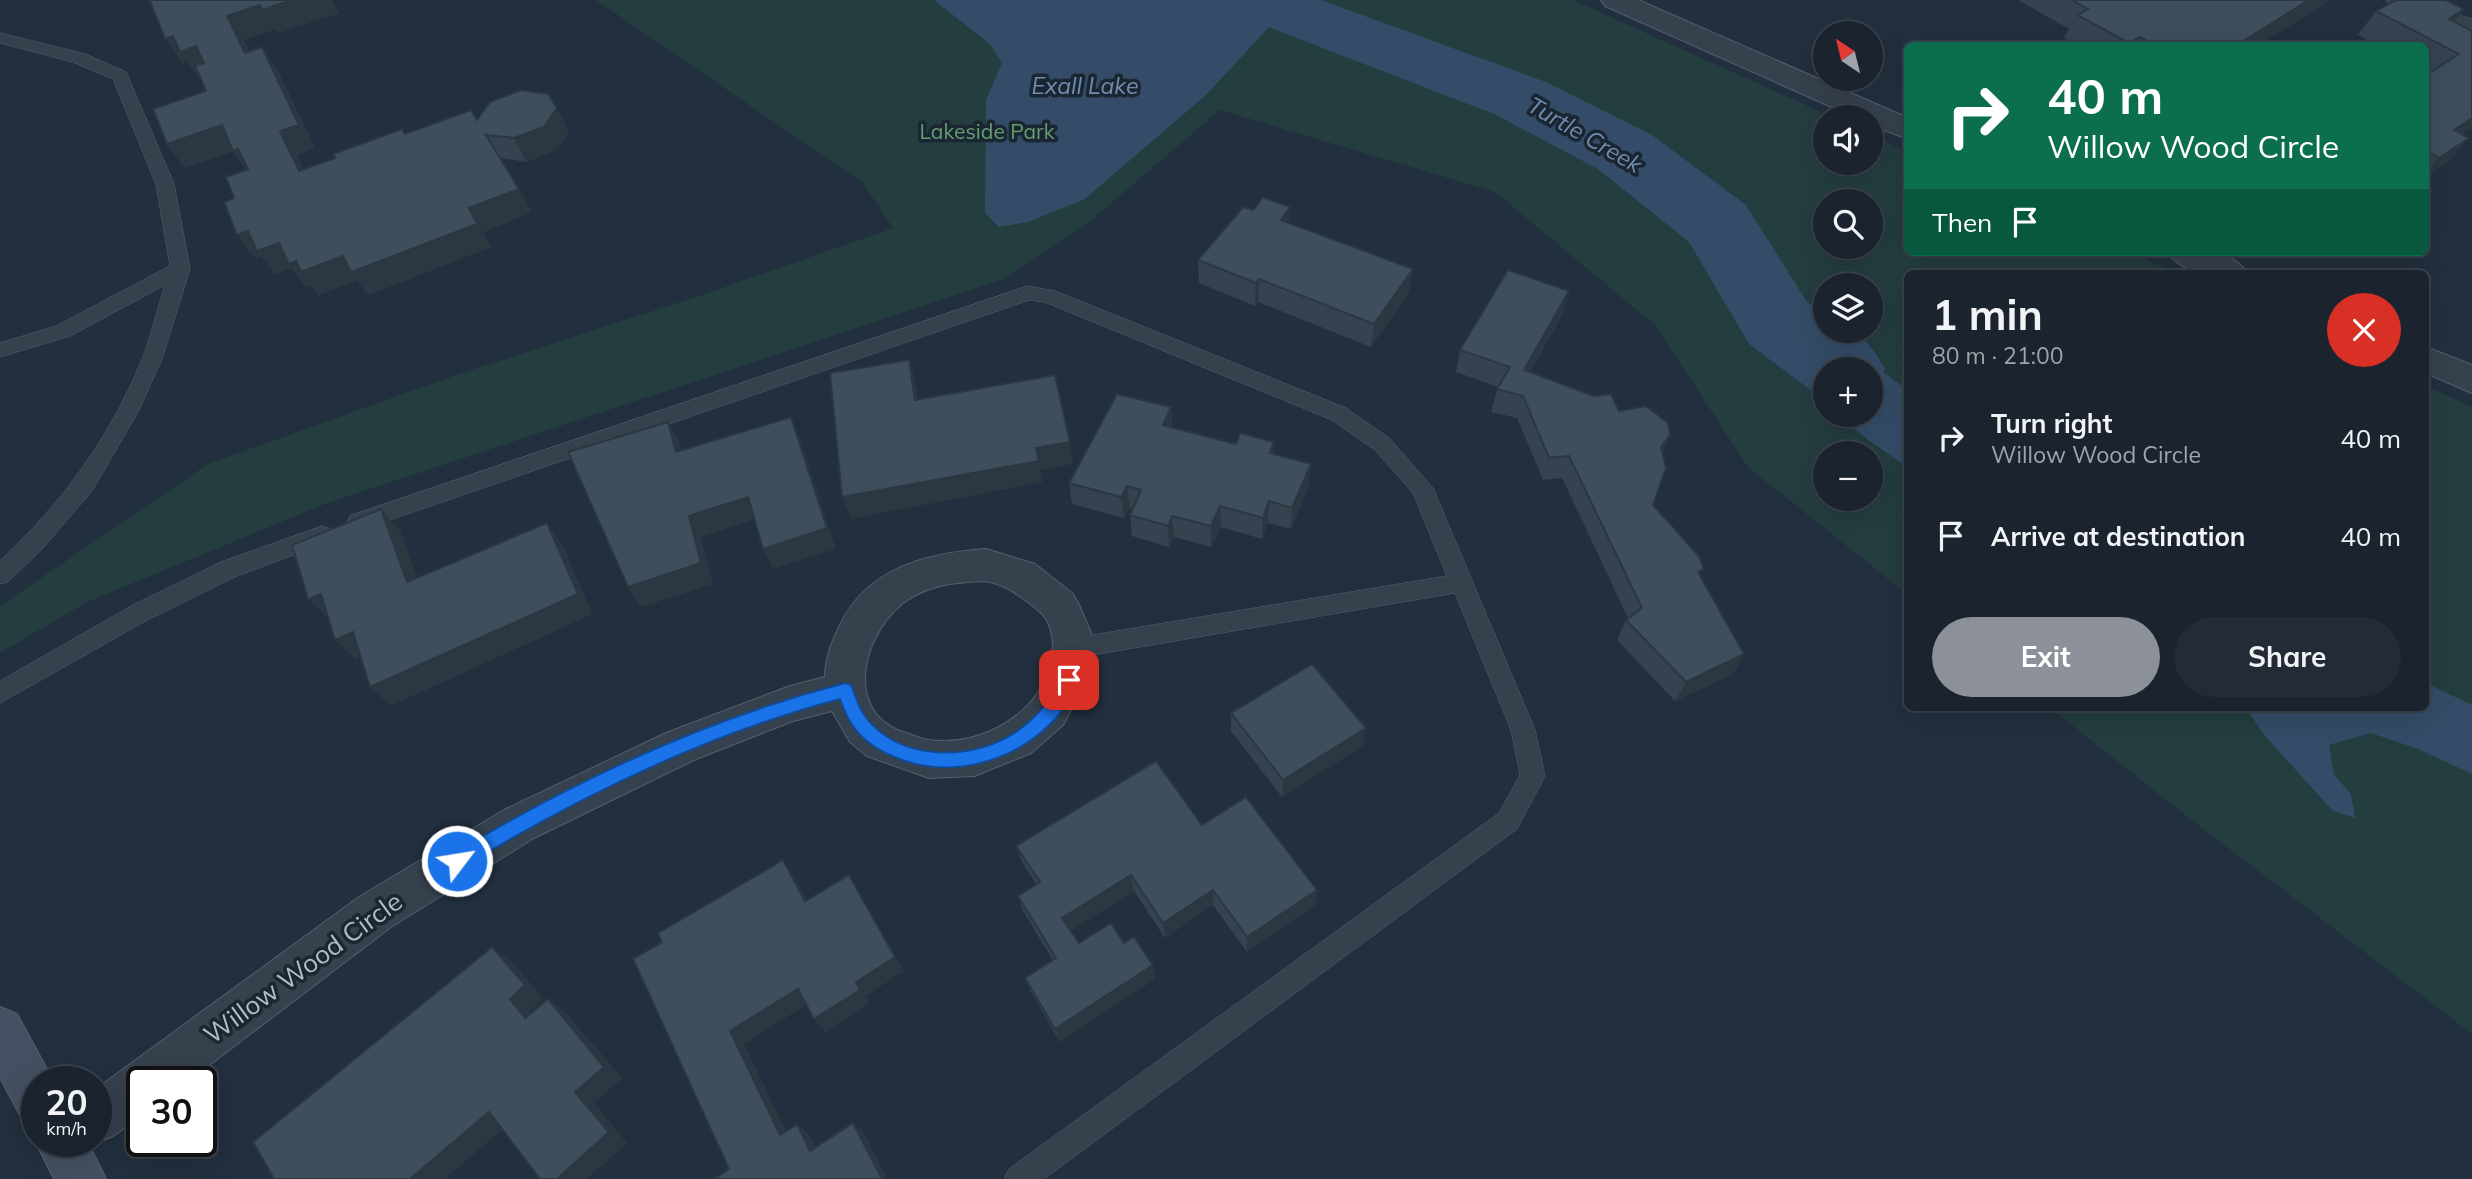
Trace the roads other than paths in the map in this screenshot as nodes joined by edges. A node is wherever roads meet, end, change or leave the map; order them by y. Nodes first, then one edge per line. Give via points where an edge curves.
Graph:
1 (1615, 0) edge
2 (2395, 0) edge
3 (2472, 23) edge
4 (0, 38) edge
5 (1904, 128) edge
6 (2193, 256) edge
7 (180, 269) junction
8 (2224, 270) edge
9 (0, 349) edge
10 (2429, 360) edge
11 (2472, 380) edge
12 (0, 575) edge
13 (1461, 583) junction
14 (1075, 648) junction
15 (845, 690) junction
16 (0, 693) edge
17 (0, 1031) edge
18 (168, 1066) edge
19 (21, 1069) edge
20 (126, 1099) edge
21 (112, 1111) edge
22 (1019, 1179) edge

1 - 5 street
2 - 3 lane
4 - 7 lane via 79,58 120,76 165,184
6 - 8 street
7 - 9 lane via 63,331
7 - 12 lane via 152,359 130,410 84,485
10 - 11 street
13 - 14 lane
13 - 16 lane via 1422,488 1382,444 1339,414 1048,296 1028,293 229,569 141,612
13 - 22 lane via 1523,730 1533,776 1508,821
14 - 15 street via 1069,680 1053,710 1026,735 990,754 952,761 914,757 880,742 857,719
14 - 15 street via 1067,617 1048,592 1020,574 986,565 948,566 913,578 882,598 859,625 846,657
15 - 18 street, Willow Wood Circle via 790,705 681,746 519,824 375,912
17 - 19 main road
20 - 21 street

